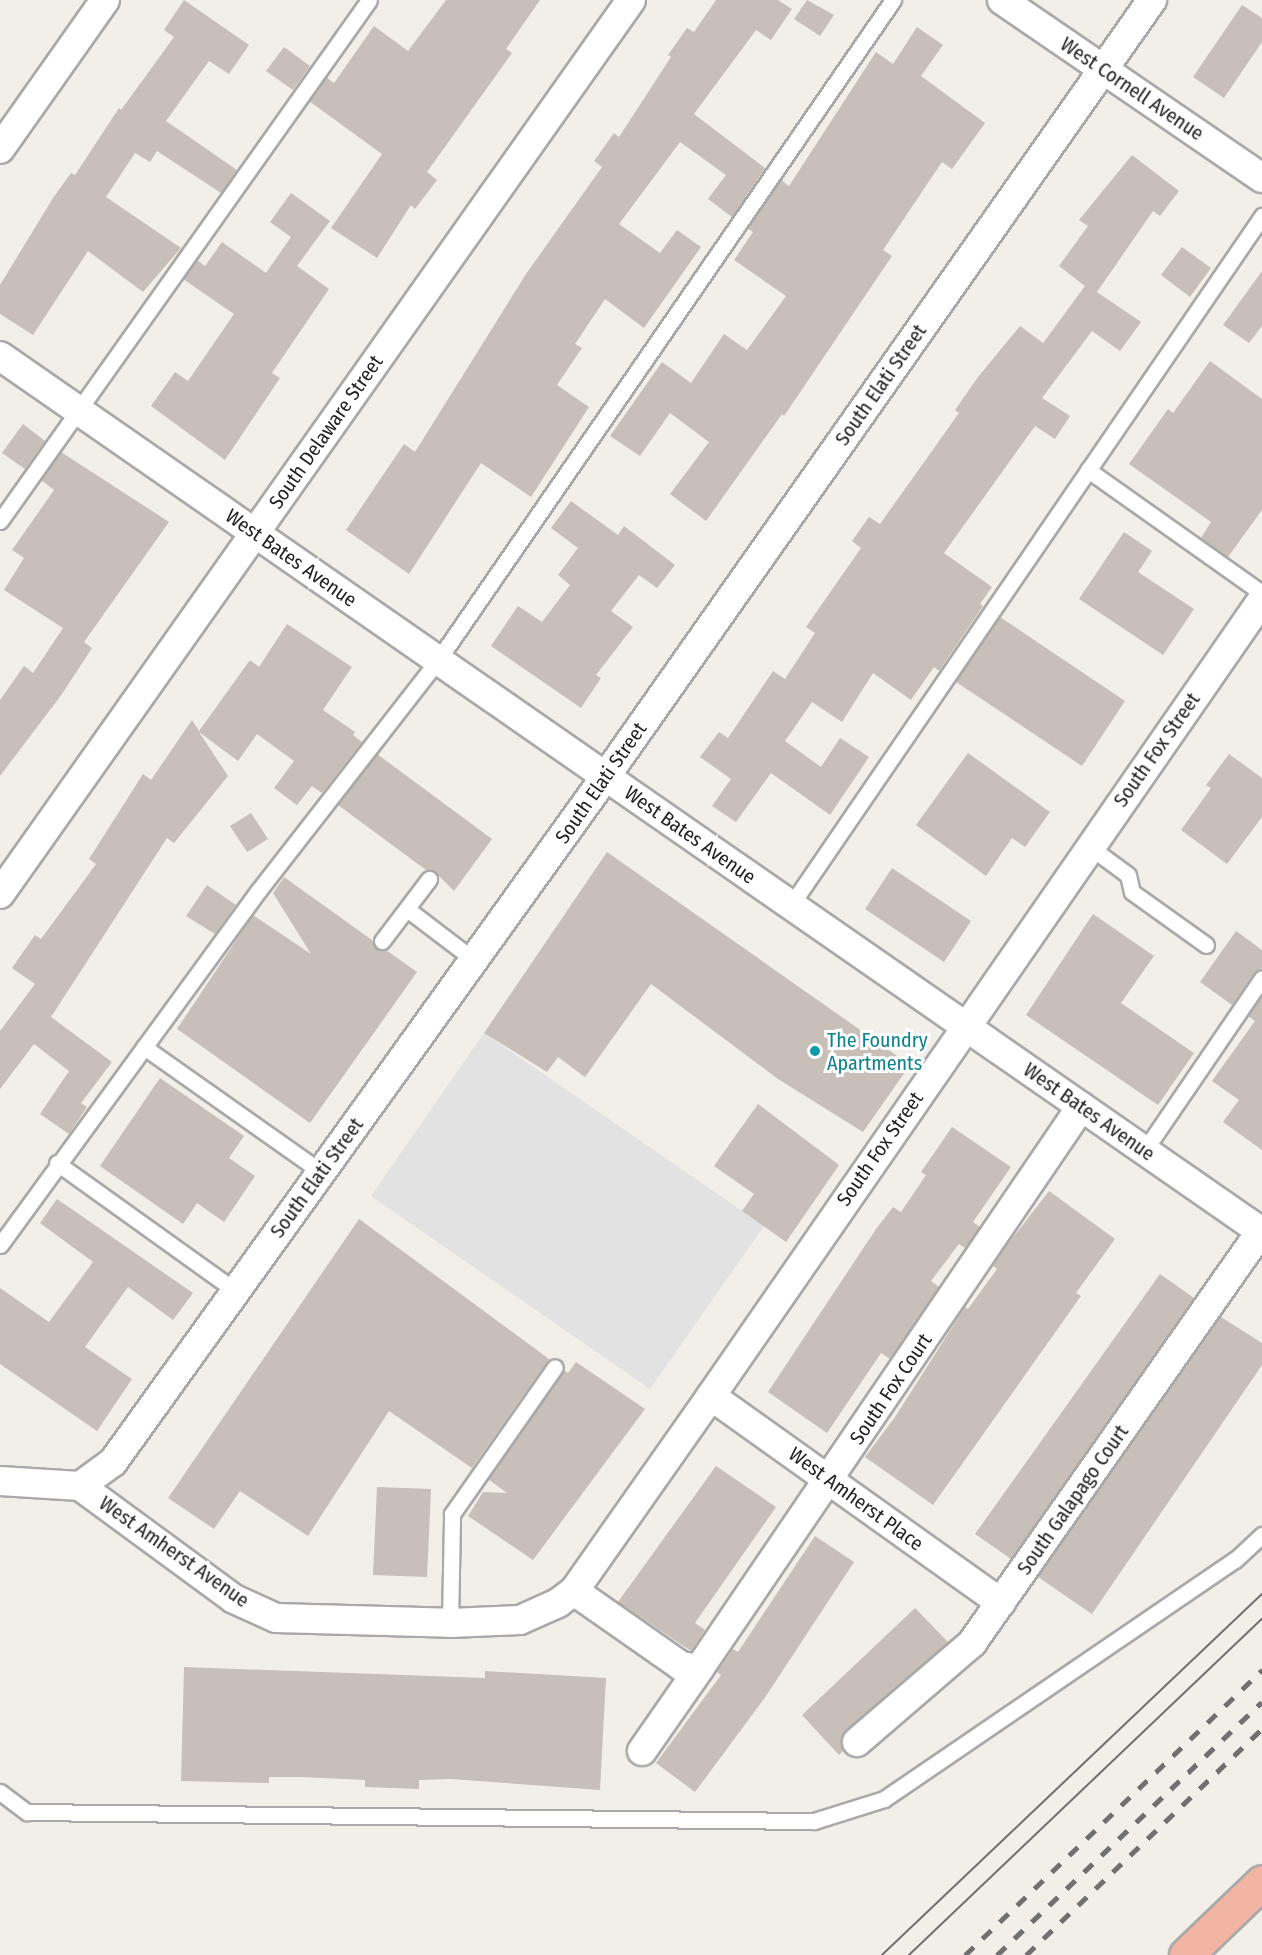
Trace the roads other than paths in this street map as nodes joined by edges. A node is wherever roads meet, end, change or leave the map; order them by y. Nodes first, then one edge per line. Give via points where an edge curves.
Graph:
1 (105, 0) edge
2 (369, 0) edge
3 (631, 0) edge
4 (893, 0) edge
5 (1002, 0) edge
6 (1152, 0) edge
7 (1104, 68) junction
8 (0, 149) edge
9 (1262, 178) edge
10 (1262, 216) edge
11 (0, 356) edge
12 (78, 410) junction
13 (1088, 470) junction
14 (0, 521) edge
15 (255, 533) junction
16 (1262, 593) edge
17 (1262, 600) edge
18 (438, 660) junction
19 (606, 776) junction
20 (1090, 847) junction
21 (429, 879) dead end
22 (0, 894) edge
23 (791, 905) junction
24 (407, 909) junction
25 (382, 941) dead end
26 (1206, 945) dead end
27 (474, 960) junction
28 (1262, 978) edge
29 (965, 1026) junction
30 (144, 1047) junction
31 (1081, 1107) junction
32 (1144, 1151) junction
33 (57, 1163) junction
34 (321, 1172) junction
35 (1261, 1232) edge
36 (0, 1245) edge
37 (236, 1291) junction
38 (555, 1366) dead end
39 (711, 1396) junction
40 (0, 1481) edge
41 (830, 1481) junction
42 (80, 1486) junction
43 (1262, 1535) edge
44 (574, 1590) junction
45 (1001, 1603) junction
46 (450, 1623) junction
47 (699, 1669) junction
48 (857, 1742) dead end
49 (642, 1751) dead end
50 (0, 1792) edge
51 (1262, 1882) edge
52 (1186, 1955) edge

1 - 8 street
2 - 12 lane
3 - 15 street, South Delaware Street
4 - 18 lane
5 - 7 street, West Cornell Avenue
6 - 7 street, South Elati Street
7 - 9 street, West Cornell Avenue
7 - 19 street, South Elati Street
10 - 13 lane
11 - 12 street, West Bates Avenue
12 - 14 lane
12 - 15 street, West Bates Avenue
13 - 16 lane
13 - 23 lane
15 - 18 street, West Bates Avenue
15 - 22 street, South Delaware Street
17 - 20 street, South Fox Street
18 - 19 street, West Bates Avenue
18 - 30 lane via 259,890
19 - 23 street, West Bates Avenue
19 - 27 street, South Elati Street
20 - 26 lane via 1128,875 1132,892
20 - 29 street, South Fox Street
21 - 24 lane
23 - 29 street, West Bates Avenue
24 - 25 lane
24 - 27 lane
27 - 34 street, South Elati Street
28 - 32 lane
29 - 31 street, West Bates Avenue
29 - 39 street, South Fox Street
30 - 33 lane
30 - 34 lane
31 - 32 street, West Bates Avenue
31 - 41 street, South Fox Court
32 - 35 street, West Bates Avenue
33 - 36 lane
33 - 37 lane
34 - 37 street, South Elati Street
35 - 45 street, South Galapago Court
37 - 42 street, South Elati Street via 113,1462
38 - 46 lane via 452,1514
39 - 41 street, West Amherst Place
39 - 44 street, South Fox Street
40 - 42 street
41 - 45 street, West Amherst Place
41 - 47 street, South Fox Court
42 - 46 street, West Amherst Avenue via 234,1599 276,1618
43 - 50 lane via 1235,1560 884,1799 814,1821 27,1812
44 - 46 street, South Fox Street via 558,1603 520,1620
44 - 47 street via 681,1666
45 - 48 street, South Galapago Court via 972,1643
47 - 49 street, South Fox Court
51 - 52 highway

